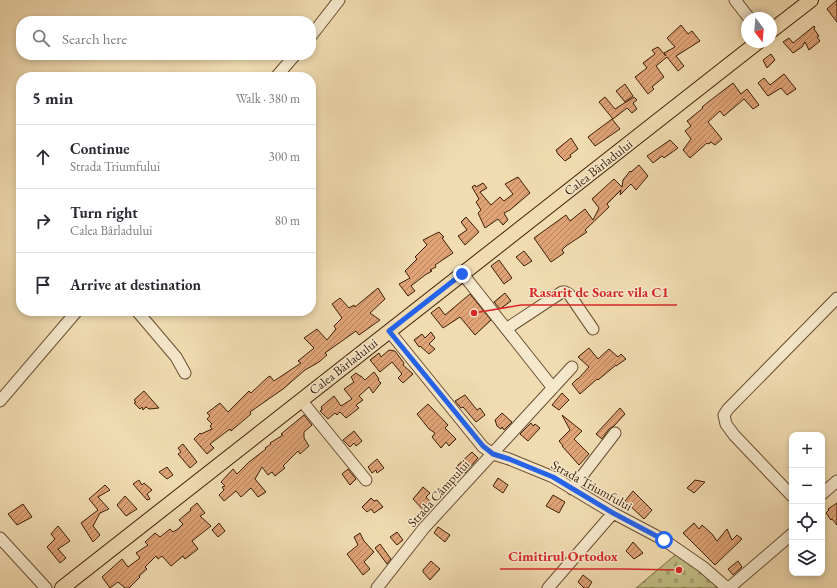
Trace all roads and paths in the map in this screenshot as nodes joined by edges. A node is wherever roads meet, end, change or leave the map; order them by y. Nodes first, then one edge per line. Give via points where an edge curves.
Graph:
1 (339, 0) edge
2 (735, 0) edge
3 (811, 0) edge
4 (744, 12) edge
5 (777, 26) edge
6 (316, 30) edge
7 (750, 48) edge
8 (291, 60) edge
9 (280, 72) edge
10 (462, 274) junction
11 (837, 298) edge
12 (73, 316) edge
13 (141, 316) edge
14 (593, 328) dead end
15 (506, 329) junction
16 (389, 331) junction
17 (572, 367) dead end
18 (185, 374) dead end
19 (553, 388) junction
20 (301, 400) junction
21 (0, 401) edge
22 (615, 433) dead end
23 (493, 454) junction
24 (366, 480) dead end
25 (837, 481) edge
26 (572, 488) junction
27 (825, 491) edge
28 (789, 493) edge
29 (613, 513) junction
30 (789, 537) edge
31 (0, 538) edge
32 (46, 588) edge
33 (62, 588) edge
34 (377, 588) edge
35 (548, 588) edge
36 (728, 588) edge

1 - 6 street
2 - 4 street
3 - 5 main road
7 - 10 main road, Calea Bârladului
8 - 9 street
10 - 15 street
10 - 16 main road, Calea Bârladului
11 - 28 street via 724,415 726,424 734,435
12 - 21 street
13 - 18 street via 176,357
14 - 15 street via 569,294 562,292
15 - 19 street
16 - 20 main road, Calea Bârladului
16 - 23 street, Strada Triumfului via 475,438
17 - 19 street, Strada Câmpului
19 - 23 street, Strada Câmpului
20 - 24 street
20 - 33 main road, Calea Bârladului
22 - 26 street
23 - 26 street, Strada Triumfului via 553,477
23 - 34 street, Strada Câmpului via 424,528
25 - 27 street
26 - 29 street, Strada Triumfului
29 - 35 street
29 - 36 street, Strada Triumfului via 664,540
30 - 36 street
31 - 32 street

